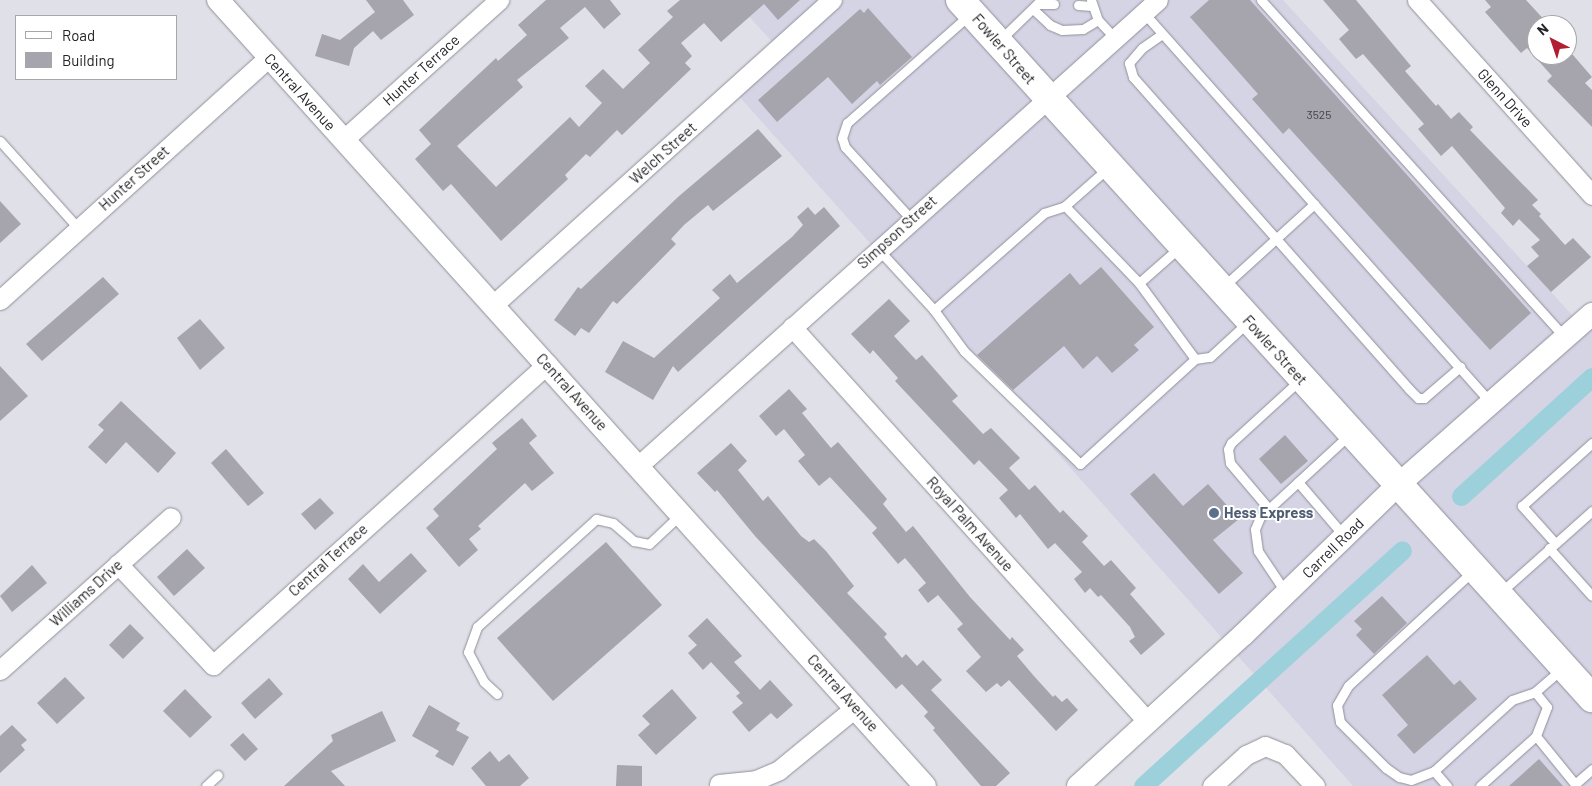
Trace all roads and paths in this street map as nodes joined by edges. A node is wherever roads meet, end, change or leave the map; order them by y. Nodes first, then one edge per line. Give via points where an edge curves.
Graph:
1 (218, 0) edge
2 (499, 0) edge
3 (832, 0) edge
4 (1158, 0) edge
5 (1261, 0) edge
6 (1417, 0) edge
7 (1091, 3) edge
8 (1037, 4) edge
9 (1054, 4) dead end
10 (1078, 5) dead end
11 (966, 6) edge
12 (1144, 13) junction
13 (1098, 20) junction
14 (1162, 34) junction
15 (1115, 38) junction
16 (998, 42) junction
17 (269, 57) junction
18 (1046, 97) junction
19 (343, 140) junction
20 (0, 141) edge
21 (1109, 166) junction
22 (1592, 195) edge
23 (1314, 204) junction
24 (1065, 206) junction
25 (911, 219) junction
26 (79, 228) junction
27 (1276, 238) junction
28 (1181, 246) junction
29 (878, 249) junction
30 (1139, 283) junction
31 (1220, 290) junction
32 (0, 300) edge
33 (493, 305) junction
34 (934, 310) junction
35 (1592, 314) edge
36 (1249, 322) junction
37 (792, 327) junction
38 (1565, 338) junction
39 (1195, 359) junction
40 (547, 364) junction
41 (1460, 367) junction
42 (1302, 379) junction
43 (1491, 403) junction
44 (1351, 433) junction
45 (1592, 443) edge
46 (638, 466) junction
47 (1298, 482) junction
48 (1398, 486) junction
49 (1269, 509) junction
50 (1592, 510) edge
51 (682, 514) junction
52 (171, 517) dead end
53 (1345, 537) junction
54 (1552, 546) junction
55 (118, 564) junction
56 (1474, 570) junction
57 (1286, 593) junction
58 (1498, 596) junction
59 (1592, 596) edge
60 (1563, 667) junction
61 (0, 670) edge
62 (1535, 692) junction
63 (497, 694) dead end
64 (1592, 698) edge
65 (856, 708) junction
66 (1148, 722) junction
67 (1536, 736) junction
68 (1592, 769) edge
69 (1434, 771) junction
70 (218, 775) dead end
71 (719, 784) dead end
72 (1576, 785) edge
73 (206, 786) edge
74 (925, 786) edge
75 (1078, 786) edge
76 (1212, 786) edge
77 (1315, 786) edge
78 (1447, 786) edge
79 (1480, 786) edge

1 - 17 street, Central Avenue
2 - 19 street, Hunter Terrace
3 - 33 street, Welch Street
4 - 12 street, Simpson Street
5 - 38 lane
6 - 22 street, Glenn Drive
7 - 10 lane
7 - 13 lane
8 - 9 lane
8 - 13 lane via 1050,25 1062,30 1083,29
8 - 16 lane
11 - 16 main road, Fowler Street
11 - 25 lane via 848,123 842,138 845,147
12 - 14 lane
12 - 15 street, Simpson Street
13 - 15 lane
14 - 23 lane
14 - 27 lane via 1142,48 1129,64 1130,70
15 - 18 street, Simpson Street
16 - 18 main road, Fowler Street
17 - 19 street, Central Avenue
17 - 26 street, Hunter Street
18 - 21 main road, Fowler Street
18 - 25 street, Simpson Street
19 - 33 street, Central Avenue
20 - 26 lane
21 - 24 lane
21 - 28 main road, Fowler Street
23 - 27 lane
23 - 41 lane
24 - 30 lane
24 - 34 lane via 1044,213
25 - 29 street, Simpson Street
26 - 32 street, Hunter Street
27 - 31 lane
27 - 41 lane via 1418,398 1430,393
28 - 30 lane
28 - 31 main road, Fowler Street
29 - 34 lane
29 - 37 street, Simpson Street
30 - 39 lane
31 - 36 main road, Fowler Street
33 - 40 street, Central Avenue
34 - 39 lane via 970,357 1080,464
35 - 38 street, Carrell Road
36 - 39 lane via 1210,357
36 - 42 main road, Fowler Street
37 - 46 street, Simpson Street
37 - 66 street, Royal Palm Avenue
38 - 43 street, Carrell Road
40 - 46 street, Central Avenue
40 - 55 street, Central Terrace via 213,665
41 - 43 lane
42 - 44 main road, Fowler Street
42 - 49 lane via 1228,449 1230,463
43 - 48 street, Carrell Road
44 - 47 lane
44 - 48 main road, Fowler Street
45 - 54 lane via 1522,506
46 - 51 street, Central Avenue
47 - 49 lane
47 - 53 lane
48 - 53 street, Carrell Road
48 - 56 main road, Fowler Street
49 - 57 lane via 1260,518 1255,540 1258,551
50 - 54 lane
51 - 63 lane via 649,544 634,541 613,523 596,519 477,627 468,652 484,682
51 - 65 street, Central Avenue
52 - 55 street, Williams Drive
53 - 57 street, Carrell Road
54 - 58 lane
54 - 59 lane
55 - 61 street, Williams Drive
56 - 58 main road, Fowler Street
56 - 69 lane via 1348,686 1338,705 1340,722 1399,777 1411,780
57 - 66 street, Carrell Road
58 - 60 main road, Fowler Street
60 - 62 lane
60 - 64 main road, Fowler Street
62 - 67 lane via 1547,707
62 - 69 lane via 1512,700
65 - 71 street via 779,770 756,780
65 - 74 street, Central Avenue
66 - 75 street, Carrell Road
67 - 72 lane
67 - 79 lane
68 - 72 lane
69 - 78 lane
70 - 73 lane
76 - 77 street via 1246,755 1266,746 1285,754

